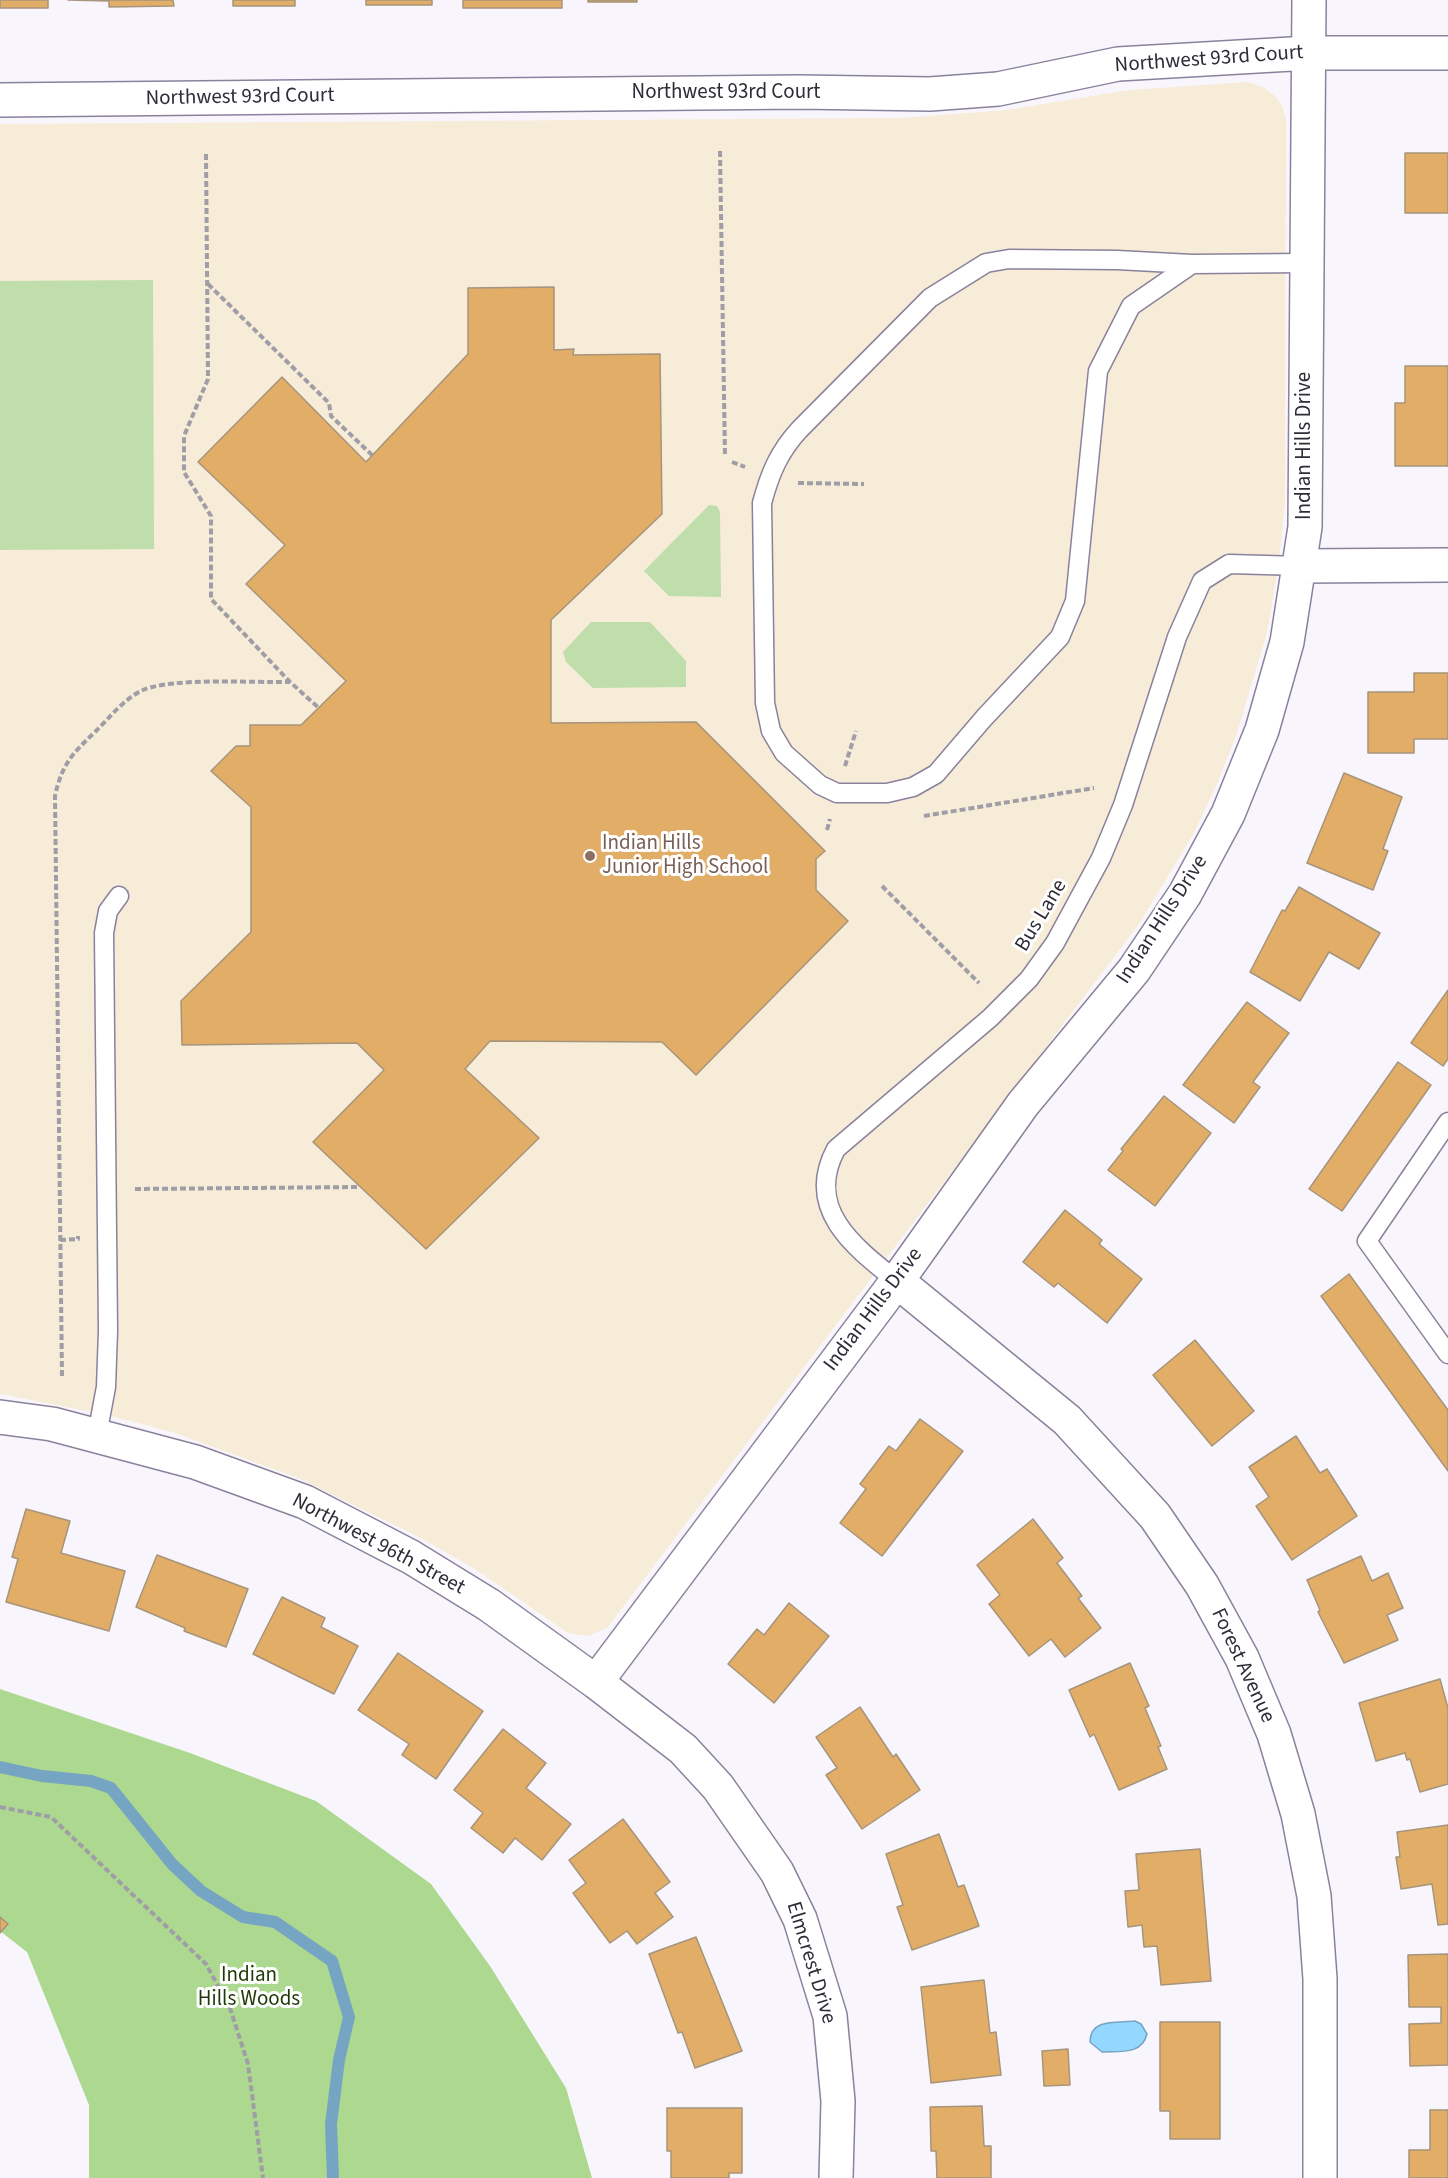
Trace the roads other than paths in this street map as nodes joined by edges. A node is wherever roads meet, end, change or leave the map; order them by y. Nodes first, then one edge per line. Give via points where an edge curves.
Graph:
1 (1309, 0) edge
2 (1309, 53) junction
3 (1448, 53) edge
4 (0, 100) edge
5 (1306, 263) junction
6 (1192, 264) junction
7 (1448, 565) edge
8 (1301, 566) junction
9 (119, 896) dead end
10 (1448, 1122) edge
11 (897, 1281) junction
12 (1448, 1354) edge
13 (0, 1417) edge
14 (98, 1435) junction
15 (596, 1682) junction
16 (836, 2178) edge
17 (1320, 2178) edge

1 - 2 street, Indian Hills Drive
2 - 3 street, Northwest 93rd Court
2 - 4 street, Northwest 93rd Court via 1118,64 998,89 930,94
2 - 5 street, Indian Hills Drive
5 - 6 lane
5 - 8 street, Indian Hills Drive via 1305,527
6 - 6 lane via 1009,259 986,263 930,298 781,450 762,503 765,703 771,731 784,753 820,785 837,793 887,793 913,787 936,774 1060,637 1075,601 1098,371 1131,306
7 - 8 street
8 - 11 street, Indian Hills Drive via 1287,642 1262,730 1228,814 1185,894 1134,970 1023,1104
8 - 11 lane, Bus Lane via 1229,564 1202,581 1177,637 1123,805 1101,858 1055,943 1029,979 990,1018 836,1149 826,1168 832,1218 858,1249
9 - 14 lane via 108,911 104,933 108,1332 106,1387
10 - 12 lane via 1367,1241
11 - 15 street, Indian Hills Drive
11 - 17 street, Forest Avenue via 1067,1420 1155,1516 1202,1585 1242,1658 1281,1757 1298,1814 1314,1896 1320,1979
13 - 14 street, Northwest 96th Street
14 - 15 street, Northwest 96th Street via 195,1462 306,1502 411,1557 489,1605
15 - 16 street, Elmcrest Drive via 683,1749 718,1787 787,1891 800,1919 830,2016 838,2101

